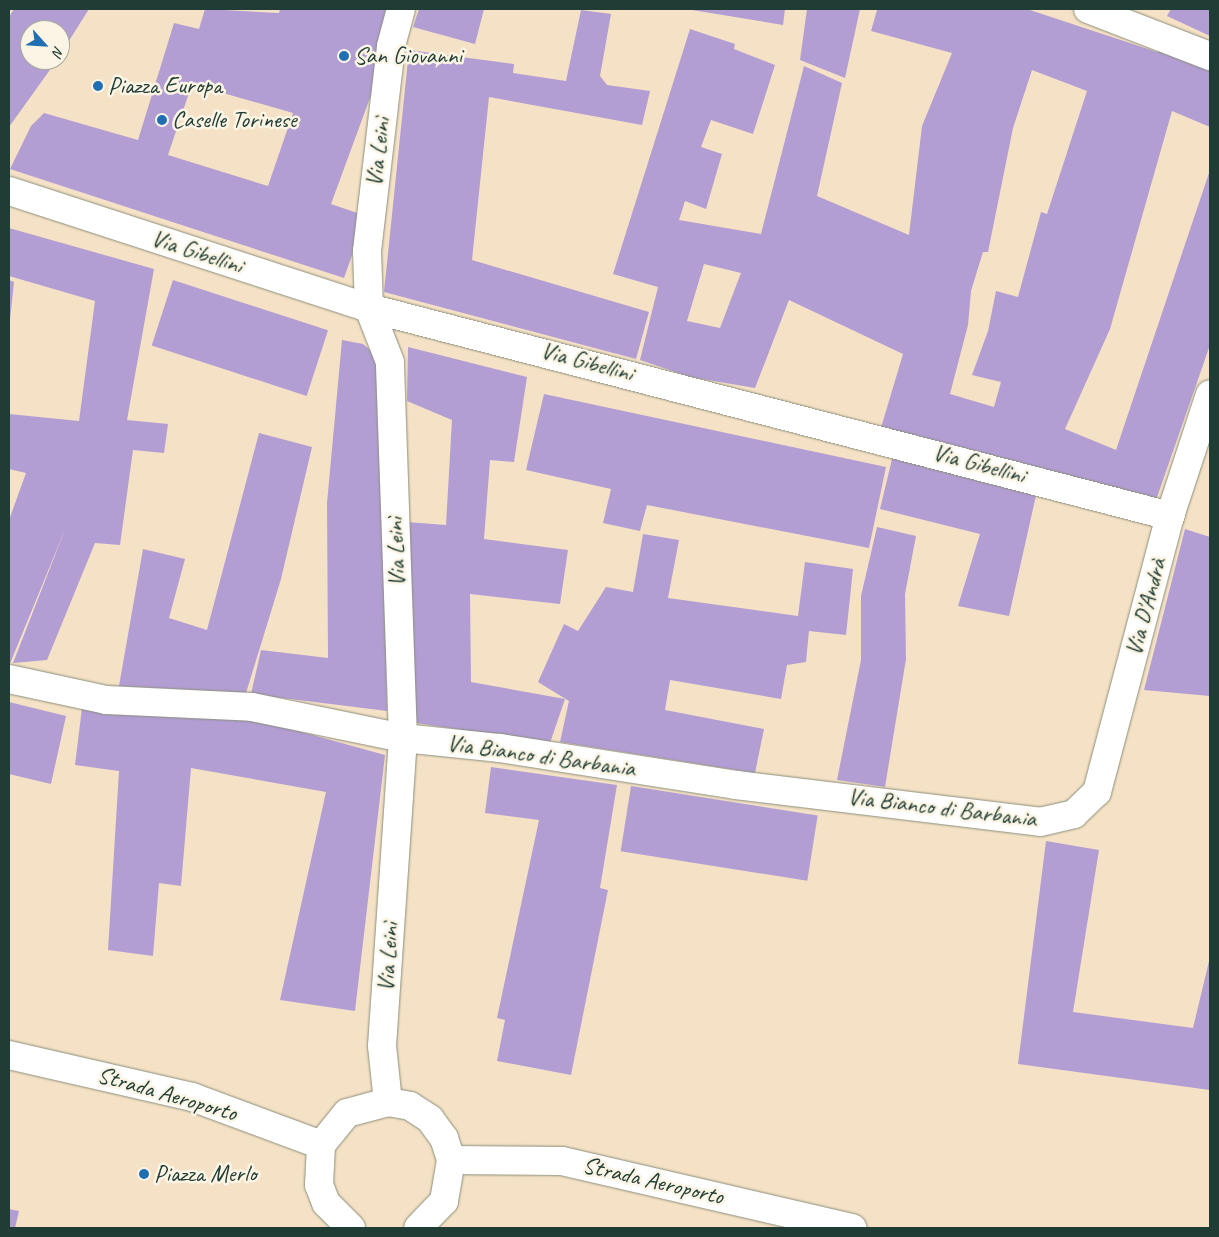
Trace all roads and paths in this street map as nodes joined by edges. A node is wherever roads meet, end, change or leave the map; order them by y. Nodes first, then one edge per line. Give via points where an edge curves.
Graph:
1 (401, 9) edge
2 (1088, 9) edge
3 (1144, 17) edge
4 (1210, 56) edge
5 (9, 191) edge
6 (369, 308) junction
7 (1210, 394) edge
8 (1204, 434) edge
9 (1170, 516) junction
10 (9, 679) edge
11 (403, 738) junction
12 (1074, 814) joint
13 (9, 1055) edge
14 (388, 1102) junction
15 (321, 1145) junction
16 (451, 1160) junction
17 (351, 1228) edge
18 (418, 1228) edge
19 (852, 1228) edge

1 - 6 street, Via Leinì via 391,46 367,251
2 - 3 street
3 - 4 street
5 - 6 street, Via Gibellini
6 - 9 street, Via Gibellini
6 - 11 street, Via Leinì via 390,362
7 - 8 street, Via D'Andrà
8 - 9 street, Via D'Andrà
9 - 12 street, Via D'Andrà via 1097,792
10 - 11 street, Via Bianco di Barbania via 106,700 252,707
11 - 12 street, Via Bianco di Barbania via 1040,822
11 - 14 street, Via Leinì via 382,1046
13 - 15 street, Strada Aeroporto via 192,1097
14 - 15 street via 347,1113
14 - 16 street via 410,1106 430,1119 444,1138
15 - 17 street via 319,1185 326,1203
16 - 18 street via 444,1201
16 - 19 street, Strada Aeroporto via 562,1161

